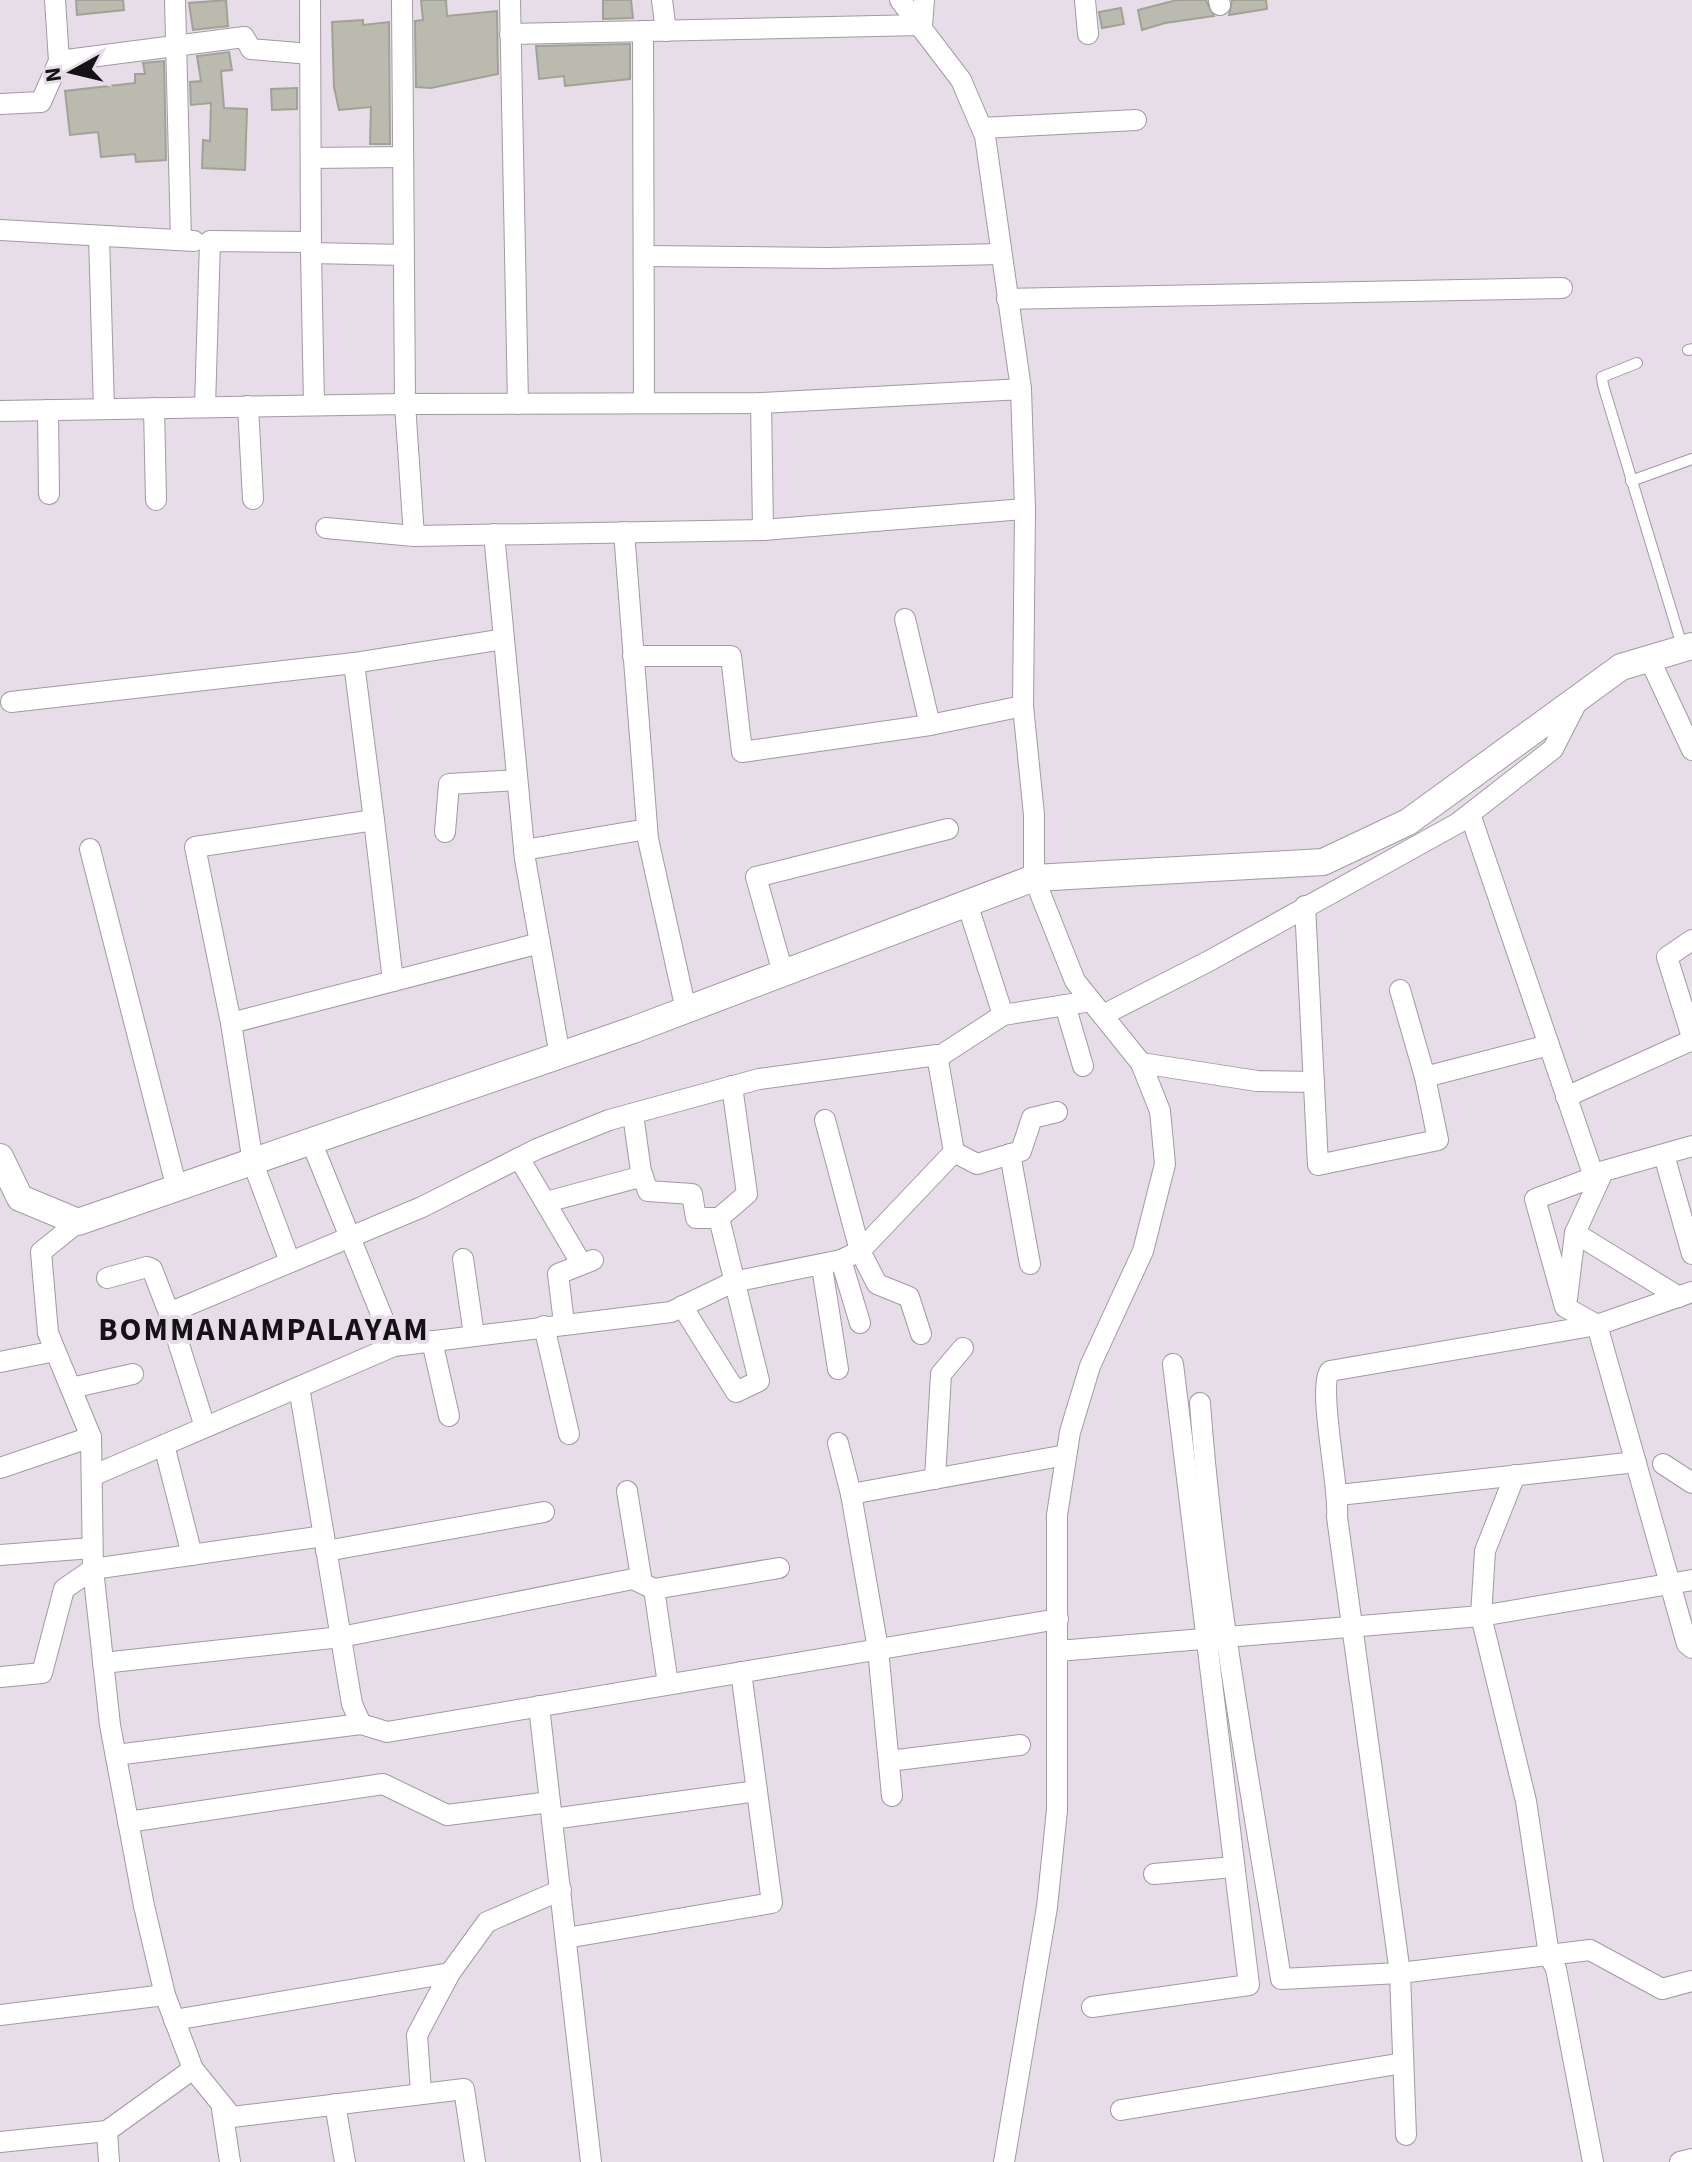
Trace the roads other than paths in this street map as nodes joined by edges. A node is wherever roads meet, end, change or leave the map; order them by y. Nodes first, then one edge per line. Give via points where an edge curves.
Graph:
1 (55, 0) edge
2 (175, 0) edge
3 (310, 0) edge
4 (402, 0) edge
5 (510, 0) edge
6 (662, 0) edge
7 (900, 0) edge
8 (924, 0) edge
9 (1085, 0) edge
10 (922, 25) junction
11 (643, 31) junction
12 (666, 31) junction
13 (510, 34) junction
14 (1088, 34) dead end
15 (176, 44) junction
16 (310, 54) junction
17 (59, 61) junction
18 (0, 104) edge
19 (1136, 120) dead end
20 (982, 128) junction
21 (403, 157) junction
22 (311, 158) junction
23 (0, 230) edge
24 (99, 236) junction
25 (181, 240) junction
26 (210, 241) junction
27 (311, 248) junction
28 (1001, 254) junction
29 (404, 255) junction
30 (644, 256) junction
31 (1562, 288) dead end
32 (1007, 299) junction
33 (1637, 363) dead end
34 (1021, 389) junction
35 (644, 403) junction
36 (761, 403) junction
37 (314, 404) junction
38 (405, 404) junction
39 (518, 404) junction
40 (248, 406) junction
41 (205, 407) junction
42 (154, 408) junction
43 (104, 409) junction
44 (48, 410) junction
45 (0, 411) edge
46 (1692, 459) edge
47 (1631, 481) junction
48 (49, 494) dead end
49 (253, 499) dead end
50 (156, 500) dead end
51 (1025, 509) junction
52 (326, 528) dead end
53 (763, 530) junction
54 (624, 532) junction
55 (494, 534) junction
56 (414, 536) junction
57 (905, 619) dead end
58 (504, 639) junction
59 (1688, 647) edge
60 (633, 656) junction
61 (1649, 658) junction
62 (354, 663) junction
63 (1580, 697) junction
64 (11, 702) dead end
65 (1023, 706) junction
66 (930, 725) junction
67 (1692, 750) edge
68 (517, 780) junction
69 (1470, 814) junction
70 (374, 820) junction
71 (647, 829) junction
72 (948, 829) dead end
73 (445, 832) dead end
74 (90, 849) dead end
75 (524, 850) junction
76 (1034, 878) junction
77 (967, 903) junction
78 (1305, 906) junction
79 (1692, 940) edge
80 (540, 943) junction
81 (783, 973) junction
82 (393, 981) junction
83 (1400, 990) dead end
84 (1065, 1005) junction
85 (1097, 1008) junction
86 (686, 1010) junction
87 (1003, 1015) junction
88 (231, 1023) junction
89 (1692, 1038) edge
90 (1549, 1045) junction
91 (560, 1056) junction
92 (937, 1058) junction
93 (1141, 1063) junction
94 (1083, 1066) dead end
95 (1425, 1077) junction
96 (1314, 1082) junction
97 (732, 1086) junction
98 (1566, 1097) junction
99 (1057, 1112) dead end
100 (633, 1114) junction
101 (825, 1120) dead end
102 (311, 1141) junction
103 (1692, 1146) edge
104 (954, 1152) junction
105 (1010, 1154) junction
106 (1664, 1155) junction
107 (0, 1157) edge
108 (519, 1158) junction
109 (253, 1163) junction
110 (1602, 1174) junction
111 (643, 1176) junction
112 (177, 1189) junction
113 (546, 1202) junction
114 (719, 1218) junction
115 (78, 1222) junction
116 (1575, 1233) junction
117 (347, 1238) junction
118 (1692, 1254) edge
119 (463, 1259) dead end
120 (841, 1259) junction
121 (290, 1262) junction
122 (1030, 1264) dead end
123 (107, 1278) dead end
124 (733, 1282) junction
125 (1685, 1294) edge
126 (682, 1306) junction
127 (1565, 1307) junction
128 (169, 1313) junction
129 (860, 1323) dead end
130 (554, 1324) junction
131 (1597, 1325) junction
132 (921, 1334) dead end
133 (474, 1335) junction
134 (432, 1341) junction
135 (394, 1346) junction
136 (963, 1348) dead end
137 (55, 1351) junction
138 (0, 1362) edge
139 (1173, 1364) dead end
140 (838, 1369) dead end
141 (133, 1374) dead end
142 (299, 1387) junction
143 (71, 1388) junction
144 (1200, 1403) dead end
145 (449, 1416) dead end
146 (205, 1427) junction
147 (569, 1434) dead end
148 (91, 1437) junction
149 (838, 1443) dead end
150 (164, 1445) junction
151 (1066, 1455) junction
152 (1636, 1462) junction
153 (1663, 1464) dead end
154 (0, 1468) edge
155 (1515, 1475) junction
156 (92, 1476) junction
157 (935, 1479) junction
158 (1692, 1483) edge
159 (627, 1491) dead end
160 (851, 1494) junction
161 (1339, 1495) junction
162 (544, 1512) dead end
163 (325, 1543) junction
164 (92, 1548) junction
165 (0, 1555) edge
166 (192, 1555) junction
167 (779, 1568) dead end
168 (93, 1569) junction
169 (1682, 1582) edge
170 (648, 1586) junction
171 (1481, 1616) junction
172 (1058, 1619) junction
173 (1355, 1626) junction
174 (341, 1637) junction
175 (1228, 1637) junction
176 (1207, 1638) junction
177 (1692, 1648) edge
178 (878, 1649) junction
179 (1058, 1651) junction
180 (103, 1663) junction
181 (741, 1672) junction
182 (0, 1677) edge
183 (668, 1684) junction
184 (539, 1706) junction
185 (361, 1724) junction
186 (1020, 1745) dead end
187 (116, 1755) junction
188 (889, 1761) junction
189 (757, 1791) junction
190 (892, 1796) dead end
191 (551, 1810) junction
192 (128, 1822) junction
193 (1234, 1867) junction
194 (1154, 1874) dead end
195 (561, 1890) junction
196 (566, 1938) junction
197 (1549, 1955) junction
198 (450, 1973) junction
199 (1400, 1973) junction
200 (1692, 1981) edge
201 (165, 1995) junction
202 (1092, 2007) dead end
203 (0, 2015) edge
204 (174, 2020) junction
205 (1403, 2063) junction
206 (193, 2069) junction
207 (421, 2092) junction
208 (335, 2104) junction
209 (222, 2109) junction
210 (1121, 2110) dead end
211 (107, 2131) junction
212 (1406, 2135) dead end
213 (0, 2142) edge
214 (1692, 2159) edge
215 (109, 2162) edge
216 (230, 2162) edge
217 (345, 2162) edge
218 (475, 2162) edge
219 (591, 2162) edge
220 (1004, 2162) edge
221 (1593, 2162) edge
222 (1680, 2162) edge

1 - 17 street
2 - 15 street
3 - 16 street
4 - 21 street
5 - 13 street
6 - 12 street
7 - 10 street
8 - 10 street
9 - 14 street
10 - 12 street
10 - 20 street via 961,80
11 - 12 street
11 - 13 street
11 - 30 street
13 - 39 street
15 - 16 street via 244,37 251,49
15 - 17 street
15 - 25 street
16 - 22 street
17 - 18 street via 41,102
19 - 20 street
20 - 28 street
21 - 22 street
21 - 29 street
22 - 27 street
23 - 24 street
24 - 25 street
24 - 43 street
25 - 26 street
26 - 27 street
26 - 41 street
27 - 29 street
27 - 37 street
28 - 30 street
28 - 32 street
29 - 38 street
30 - 35 street
31 - 32 street
32 - 34 street
33 - 47 lane via 1602,377
34 - 36 street
34 - 51 street
35 - 36 street
35 - 39 street
36 - 53 street
37 - 38 street
37 - 40 street
38 - 39 street
38 - 56 street
40 - 41 street
40 - 49 street
41 - 42 street
42 - 43 street
42 - 50 street
43 - 44 street
44 - 45 street
44 - 48 street
46 - 47 lane
47 - 59 lane
51 - 53 street
51 - 65 street
52 - 56 street
53 - 54 street
54 - 55 street
54 - 60 street
55 - 56 street
55 - 58 street
57 - 66 street
58 - 62 street
58 - 68 street
59 - 61 street
60 - 66 street via 731,656 742,752
60 - 71 street
61 - 63 street via 1621,667
61 - 67 street
62 - 64 street
62 - 70 street
63 - 69 street via 1553,749
63 - 76 street via 1408,822 1323,862
65 - 66 street
65 - 76 street via 1034,815
68 - 73 street via 449,784
68 - 75 street
69 - 78 street
69 - 90 street
70 - 82 street
70 - 88 street via 195,847
71 - 75 street
71 - 86 street
72 - 81 street via 756,877
74 - 112 street
75 - 80 street
76 - 77 street
76 - 85 street via 1075,981
77 - 81 street
77 - 87 street
78 - 85 street via 1209,961
78 - 96 street
79 - 89 street via 1667,957
80 - 82 street
80 - 91 street
81 - 86 street
82 - 88 street
83 - 95 street
84 - 85 street
84 - 87 street
84 - 94 street
85 - 93 street
86 - 91 street
87 - 92 street
88 - 109 street
89 - 98 street
90 - 95 street
90 - 98 street
91 - 102 street
92 - 97 street
92 - 104 street
93 - 96 street via 1257,1081
93 - 151 street via 1160,1111 1165,1164 1143,1251 1090,1366
95 - 96 street via 1438,1140 1318,1165
97 - 100 street
97 - 114 street via 747,1194
98 - 110 street via 1593,1174
99 - 105 street via 1032,1118 1021,1151
100 - 108 street
100 - 111 street
101 - 120 street
102 - 109 street
102 - 117 street
103 - 106 street
104 - 105 street via 977,1164
104 - 120 street
105 - 122 street
106 - 110 street
106 - 118 street
107 - 115 street via 20,1198
108 - 113 street
108 - 117 street
109 - 112 street
109 - 121 street
110 - 116 street
110 - 127 street via 1535,1199
111 - 113 street
111 - 114 street via 648,1191 692,1194 696,1218
112 - 115 street
113 - 130 street via 588,1261 558,1274
114 - 124 street
115 - 137 street via 41,1252 48,1333
116 - 125 street
116 - 127 street
117 - 121 street
117 - 135 street
119 - 133 street
120 - 124 street
120 - 129 street
120 - 132 street via 877,1284 909,1297
120 - 140 street
121 - 128 street
123 - 128 street via 152,1269
124 - 126 street
124 - 126 street via 759,1381 736,1392
125 - 131 street
126 - 130 street via 671,1312
127 - 131 street
128 - 146 street
130 - 133 street
130 - 147 street
131 - 152 street
131 - 161 street via 1330,1371 1325,1397
133 - 134 street
134 - 135 street
134 - 145 street
135 - 142 street
136 - 157 street via 941,1374
137 - 138 street
137 - 143 street
139 - 176 street
141 - 143 street
142 - 146 street
142 - 163 street
143 - 148 street
144 - 175 street
146 - 150 street
148 - 154 street
148 - 156 street
149 - 160 street
150 - 156 street
150 - 166 street
151 - 157 street
151 - 172 street via 1057,1515
152 - 155 street
152 - 169 street
153 - 158 street
155 - 161 street
155 - 171 street via 1485,1551
156 - 164 street
157 - 160 street
159 - 170 street
160 - 178 street
161 - 173 street via 1337,1517
162 - 163 street
163 - 166 street
163 - 174 street
164 - 165 street
164 - 168 street
166 - 168 street
167 - 170 street
168 - 180 street
168 - 182 street via 64,1589 42,1673
169 - 171 street
169 - 177 street via 1687,1644
170 - 174 street via 633,1579
170 - 183 street
171 - 173 street
171 - 197 street via 1526,1801
172 - 178 street
172 - 179 street
173 - 175 street
173 - 199 street
174 - 180 street
174 - 185 street via 352,1704
175 - 176 street
175 - 199 street via 1281,1979
176 - 179 street
176 - 193 street
178 - 181 street
178 - 188 street
179 - 220 street via 1057,1810 1047,1907
180 - 187 street
181 - 183 street
181 - 189 street
183 - 184 street
184 - 185 street via 387,1732
184 - 191 street
185 - 187 street
186 - 188 street
187 - 192 street
188 - 190 street
189 - 191 street
189 - 196 street via 772,1903
191 - 192 street via 447,1815 383,1784
191 - 195 street
192 - 201 street
193 - 194 street
193 - 202 street via 1249,1985
195 - 196 street
195 - 198 street via 487,1922
196 - 219 street
197 - 199 street
197 - 200 street via 1590,1950 1662,1989
197 - 221 street
198 - 204 street
198 - 207 street via 417,2035
199 - 205 street
201 - 203 street
201 - 204 street
204 - 206 street
205 - 210 street
205 - 212 street
206 - 209 street
206 - 211 street
207 - 208 street
207 - 218 street via 464,2089
208 - 209 street via 246,2117 232,2117
208 - 217 street
209 - 216 street
211 - 213 street
211 - 215 street
214 - 222 street

